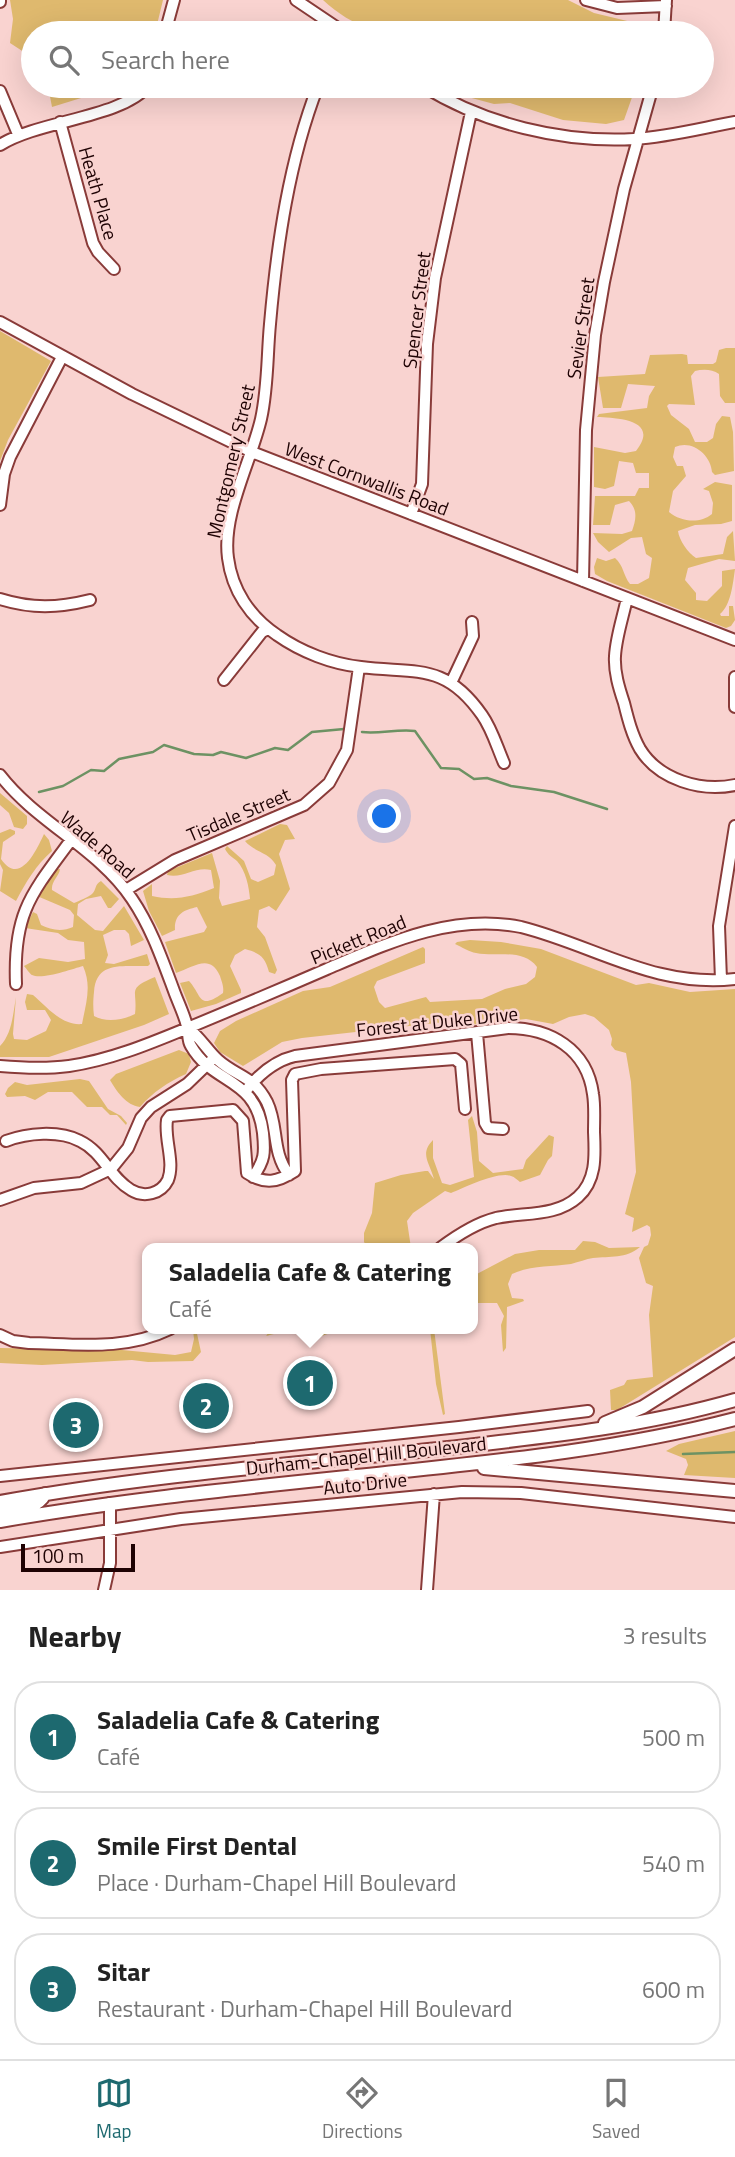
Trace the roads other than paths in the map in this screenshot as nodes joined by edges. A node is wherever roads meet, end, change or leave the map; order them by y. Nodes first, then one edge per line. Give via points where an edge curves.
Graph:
1 (174, 0) edge
2 (296, 0) edge
3 (586, 0) edge
4 (666, 3) edge
5 (168, 21) edge
6 (327, 21) edge
7 (665, 21) edge
8 (0, 91) edge
9 (131, 98) edge
10 (314, 98) edge
11 (445, 98) edge
12 (649, 98) edge
13 (471, 112) junction
14 (60, 122) junction
15 (735, 122) edge
16 (18, 134) junction
17 (637, 139) junction
18 (0, 145) edge
19 (114, 270) dead end
20 (0, 322) edge
21 (62, 357) junction
22 (252, 452) junction
23 (0, 505) edge
24 (411, 514) junction
25 (583, 581) junction
26 (0, 598) edge
27 (627, 598) junction
28 (90, 600) dead end
29 (472, 622) dead end
30 (268, 629) junction
31 (735, 640) edge
32 (359, 667) junction
33 (735, 677) edge
34 (223, 680) dead end
35 (451, 683) junction
36 (735, 707) edge
37 (504, 763) dead end
38 (0, 775) edge
39 (735, 785) edge
40 (735, 826) edge
41 (71, 840) junction
42 (126, 890) junction
43 (735, 979) edge
44 (721, 980) junction
45 (16, 984) dead end
46 (188, 1028) junction
47 (477, 1033) junction
48 (211, 1061) junction
49 (0, 1066) edge
50 (249, 1087) junction
51 (465, 1109) dead end
52 (503, 1129) dead end
53 (6, 1141) dead end
54 (111, 1169) junction
55 (289, 1174) junction
56 (253, 1177) junction
57 (0, 1200) edge
58 (447, 1243) edge
59 (158, 1334) edge
60 (0, 1335) edge
61 (735, 1349) edge
62 (735, 1400) edge
63 (588, 1410) dead end
64 (735, 1419) edge
65 (560, 1435) junction
66 (452, 1466) junction
67 (242, 1470) junction
68 (0, 1476) edge
69 (735, 1491) edge
70 (45, 1494) junction
71 (433, 1494) junction
72 (0, 1502) edge
73 (110, 1503) junction
74 (0, 1513) edge
75 (735, 1517) edge
76 (0, 1521) edge
77 (110, 1530) junction
78 (0, 1547) edge
79 (104, 1590) edge
80 (428, 1590) edge

1 - 5 street
2 - 6 street
3 - 4 street via 617,8
4 - 7 street
8 - 16 street
9 - 14 street
10 - 22 street, Montgomery Street via 300,136 279,247 266,391
11 - 13 street
12 - 17 street, Sevier Street
13 - 17 street via 578,137
13 - 24 street, Spencer Street via 435,278 427,344 422,484
14 - 16 street
14 - 19 street, Heath Place via 93,243
15 - 17 street
16 - 18 street
17 - 25 street, Sevier Street via 604,282 591,367
20 - 21 street, West Cornwallis Road
21 - 22 street, West Cornwallis Road
21 - 23 street via 10,457
22 - 24 street, West Cornwallis Road
22 - 30 street, Montgomery Street via 229,525 228,559 242,601
24 - 25 street, West Cornwallis Road
25 - 27 street, West Cornwallis Road
26 - 28 street via 52,608
27 - 31 street, West Cornwallis Road
27 - 39 street via 616,647 616,671 639,747 652,763 677,779 711,787
29 - 35 street via 473,636
30 - 32 street, Montgomery Street via 316,655
30 - 34 street
32 - 35 street, Montgomery Street via 411,670
32 - 42 street, Tisdale Street via 347,750 329,783 304,805 175,860
33 - 36 street
35 - 37 street, Montgomery Street via 484,717
38 - 41 street, Wade Road via 24,802
40 - 44 street via 719,916
41 - 42 street, Wade Road
41 - 45 street via 23,912 16,942
42 - 46 street, Wade Road via 153,937
43 - 44 street, Pickett Road
44 - 46 street, Pickett Road via 662,975 521,927 458,925 381,946
46 - 48 street via 191,1048
46 - 49 street, Pickett Road via 71,1066
47 - 50 street, Forest at Duke Drive via 295,1056 270,1067
47 - 52 street via 485,1124
47 - 58 street, Forest at Duke Drive via 537,1030 576,1056 593,1095 594,1167 589,1185 569,1204 489,1220
48 - 50 street
48 - 54 street via 187,1084 150,1107
50 - 55 street via 267,1103 279,1158
50 - 56 street via 265,1154
51 - 55 street via 461,1065 455,1059 295,1074 295,1171
53 - 54 street via 32,1135 75,1138
54 - 56 street via 131,1191 154,1193 169,1178 166,1126 170,1116 233,1110 243,1121 247,1174
54 - 57 street via 82,1183 41,1187
55 - 56 street via 269,1182
59 - 60 street via 124,1343 29,1343
61 - 65 main road via 627,1415
62 - 65 main road, Durham-Chapel Hill Boulevard via 652,1421
63 - 68 street
64 - 66 main road, Durham-Chapel Hill Boulevard via 624,1444
65 - 67 main road, Durham-Chapel Hill Boulevard
66 - 69 main road
66 - 73 main road, Durham-Chapel Hill Boulevard
67 - 70 main road, Durham-Chapel Hill Boulevard
67 - 73 main road via 226,1477 120,1491
70 - 72 main road, Durham-Chapel Hill Boulevard
70 - 74 main road via 32,1506
71 - 75 street, Auto Drive via 508,1492
71 - 77 street, Auto Drive
71 - 80 street
73 - 76 main road, Durham-Chapel Hill Boulevard
73 - 77 street
77 - 78 street, Auto Drive
77 - 79 street

